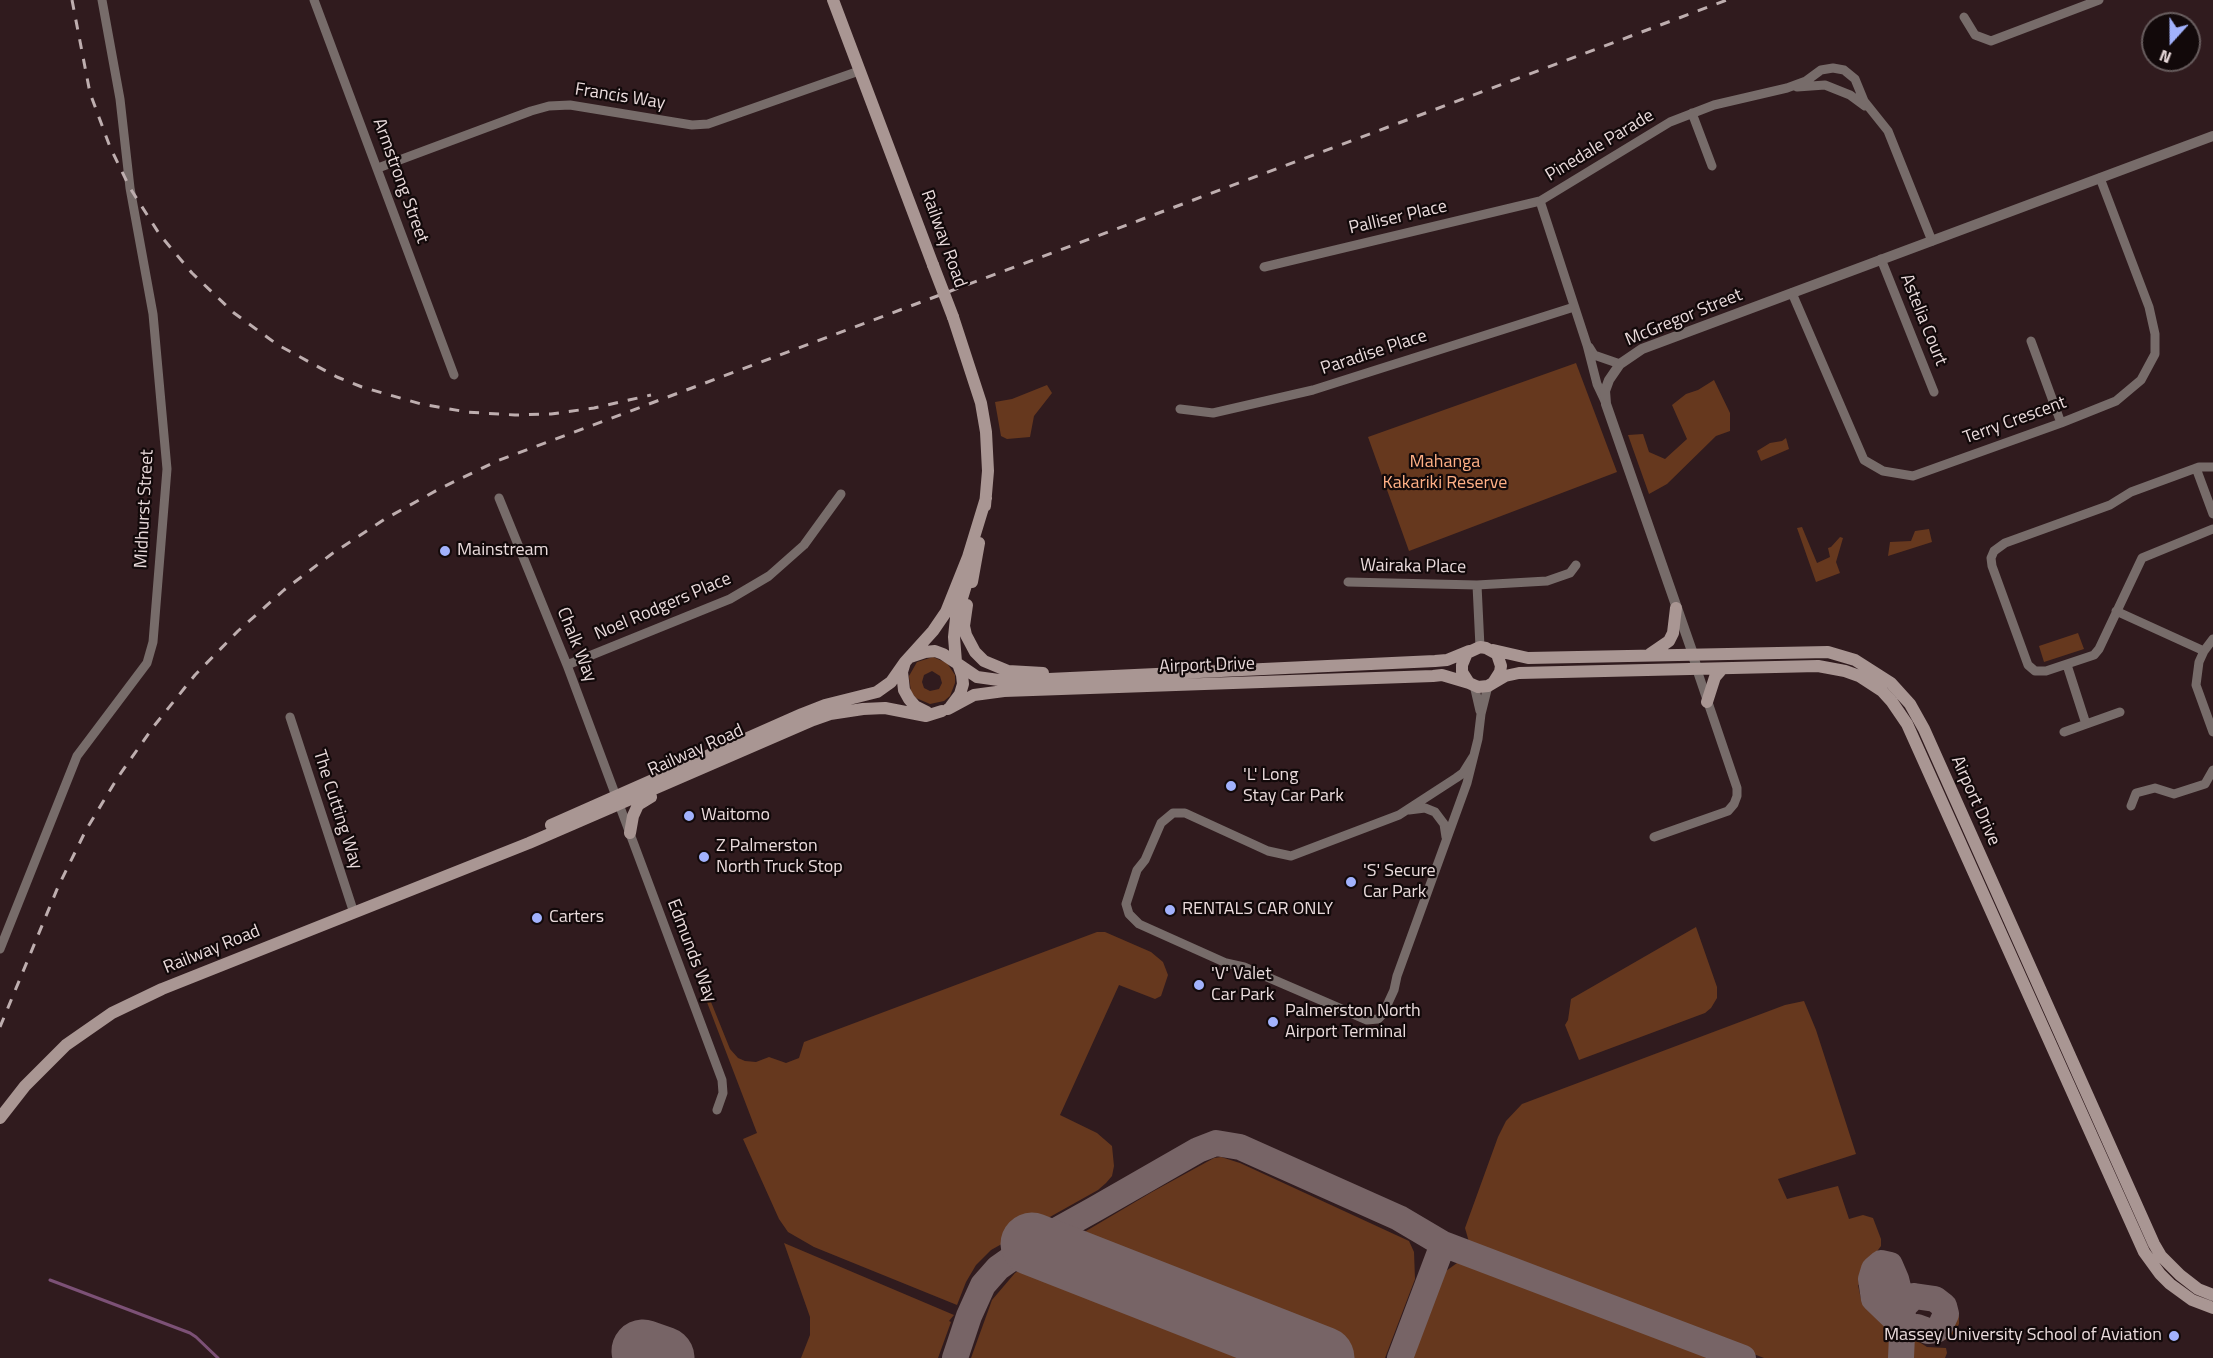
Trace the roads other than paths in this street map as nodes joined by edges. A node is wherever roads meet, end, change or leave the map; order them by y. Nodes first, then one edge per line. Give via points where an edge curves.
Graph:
1 (102, 0) edge
2 (314, 0) edge
3 (833, 0) edge
4 (2099, 0) edge
5 (1964, 17) dead end
6 (859, 70) junction
7 (1787, 88) junction
8 (1872, 111) junction
9 (1692, 113) junction
10 (2213, 136) edge
11 (1712, 166) dead end
12 (378, 168) junction
13 (2100, 178) junction
14 (1540, 201) junction
15 (1932, 241) junction
16 (1881, 260) junction
17 (1264, 267) dead end
18 (1792, 293) junction
19 (1574, 307) junction
20 (2031, 341) dead end
21 (1587, 345) junction
22 (1620, 364) junction
23 (454, 375) dead end
24 (1934, 392) dead end
25 (1606, 404) junction
26 (1180, 409) dead end
27 (2061, 423) junction
28 (2213, 467) edge
29 (2196, 468) junction
30 (841, 494) dead end
31 (499, 498) dead end
32 (986, 498) junction
33 (2213, 514) edge
34 (2213, 529) edge
35 (981, 536) junction
36 (1576, 565) dead end
37 (1348, 582) dead end
38 (1477, 585) junction
39 (1676, 608) junction
40 (2116, 610) junction
41 (2213, 639) edge
42 (1480, 648) junction
43 (2204, 651) junction
44 (1693, 654) junction
45 (1649, 655) junction
46 (907, 659) junction
47 (957, 663) junction
48 (567, 665) junction
49 (2067, 665) junction
50 (1722, 669) junction
51 (1696, 670) junction
52 (1115, 675) junction
53 (1472, 684) junction
54 (1491, 684) junction
55 (1707, 702) junction
56 (945, 710) junction
57 (2120, 712) dead end
58 (1480, 714) junction
59 (290, 717) dead end
60 (2086, 724) junction
61 (2064, 732) dead end
62 (2213, 732) edge
63 (732, 755) junction
64 (1473, 757) junction
65 (2213, 770) edge
66 (617, 801) junction
67 (2131, 806) dead end
68 (1399, 815) junction
69 (630, 833) junction
70 (1446, 837) junction
71 (1654, 837) dead end
72 (354, 913) junction
73 (0, 949) edge
74 (717, 1110) dead end
75 (0, 1118) edge
76 (2213, 1295) edge
77 (2213, 1308) edge

1 - 73 street, Midhurst Street via 153,314 167,470 153,642 147,663 76,756
2 - 12 street, Armstrong Street
3 - 6 main road, Railway Road
4 - 5 street via 1991,41 1975,35
6 - 12 street, Francis Way via 708,124 692,125 570,105 549,106
6 - 32 main road, Railway Road, bridge via 953,317 981,403 988,454
7 - 8 street, Pinedale Parade via 1825,86 1850,95
7 - 8 street, Pinedale Parade via 1821,70 1838,69 1850,74
7 - 9 street, Pinedale Parade
8 - 15 street, Pinedale Parade via 1888,131
9 - 11 street
9 - 14 street, Pinedale Parade via 1670,122
10 - 13 street, McGregor Street
12 - 23 street, Armstrong Street
13 - 15 street, McGregor Street
13 - 27 street, Terry Crescent via 2149,307 2155,354 2141,380 2116,401
14 - 17 street, Palliser Place
14 - 19 street, Pinedale Parade
15 - 16 street, McGregor Street
16 - 18 street, McGregor Street
16 - 24 street, Astelia Court
18 - 22 street, McGregor Street via 1642,349
18 - 27 street, Terry Crescent via 1864,460 1883,471 1913,476
19 - 21 street, Pinedale Parade
19 - 26 street, Paradise Place via 1313,390 1213,413
20 - 27 street
21 - 22 street via 1594,355
21 - 25 street, Pinedale Parade
22 - 25 street, McGregor Street via 1605,391
25 - 39 street
28 - 29 street
29 - 33 street
29 - 49 street via 2131,492 2110,505 2005,543 1994,551 1992,566 2028,665 2043,672
30 - 48 street, Noel Rodgers Place via 804,545 769,576 730,599
31 - 48 street, Chalk Way
32 - 35 main road, Railway Road
32 - 46 main road, Railway Road via 950,602 933,631
34 - 40 street via 2142,558
35 - 47 main road, Railway Road via 956,618
35 - 52 main road via 964,626 980,657 994,667 1015,672
36 - 38 street, Wairaka Place via 1570,573 1548,581
37 - 38 street, Wairaka Place
38 - 42 street, Wairaka Place
39 - 44 street
39 - 45 main road via 1669,641
40 - 43 street
40 - 49 street via 2098,652
41 - 43 street
42 - 45 main road, Airport Drive via 1528,658
42 - 52 main road, Airport Drive via 1435,662
42 - 53 main road via 1467,653 1462,665 1462,672
42 - 54 main road via 1497,654 1501,666 1498,678
43 - 62 street via 2196,685
44 - 45 main road, Airport Drive
44 - 51 street
44 - 76 main road, Airport Drive via 1828,652 1868,666 1901,692 1924,729 2154,1244 2180,1275
46 - 47 main road via 935,651
46 - 56 main road via 902,672 909,699 923,711
46 - 66 main road, Railway Road via 891,682 877,692 825,705
47 - 52 main road, Airport Drive via 977,677 996,681
47 - 56 main road via 963,684 955,702
48 - 66 street, Chalk Way
49 - 60 street
50 - 51 main road, Airport Drive
50 - 55 main road via 1715,677
50 - 77 main road, Airport Drive via 1833,668 1871,683 1901,713 2144,1252 2176,1288
51 - 54 main road, Airport Drive via 1519,673
51 - 55 street
53 - 54 main road
53 - 56 main road, Airport Drive via 1442,675 1004,691 975,695
53 - 58 street
54 - 58 street
55 - 71 street via 1737,788 1734,804 1728,811
56 - 63 main road, Railway Road via 926,716 885,708 840,712
57 - 60 street
58 - 64 street
59 - 72 street, The Cutting Way
60 - 61 street
63 - 66 main road, Railway Road
63 - 69 main road via 645,799 633,816
64 - 68 street via 1463,773
64 - 70 street
65 - 67 street via 2205,784 2174,794 2155,788 2136,793
66 - 69 street, Edmunds Way
66 - 72 main road, Railway Road
68 - 70 street via 1415,808 1430,810 1441,819
68 - 70 street via 1286,856 1185,813 1173,813 1161,823 1137,870 1127,897 1127,910 1139,924 1374,1021 1383,1014 1394,990
69 - 74 street, Edmunds Way via 722,1080 723,1093
72 - 75 main road, Railway Road via 162,988 112,1013 73,1039 44,1065

